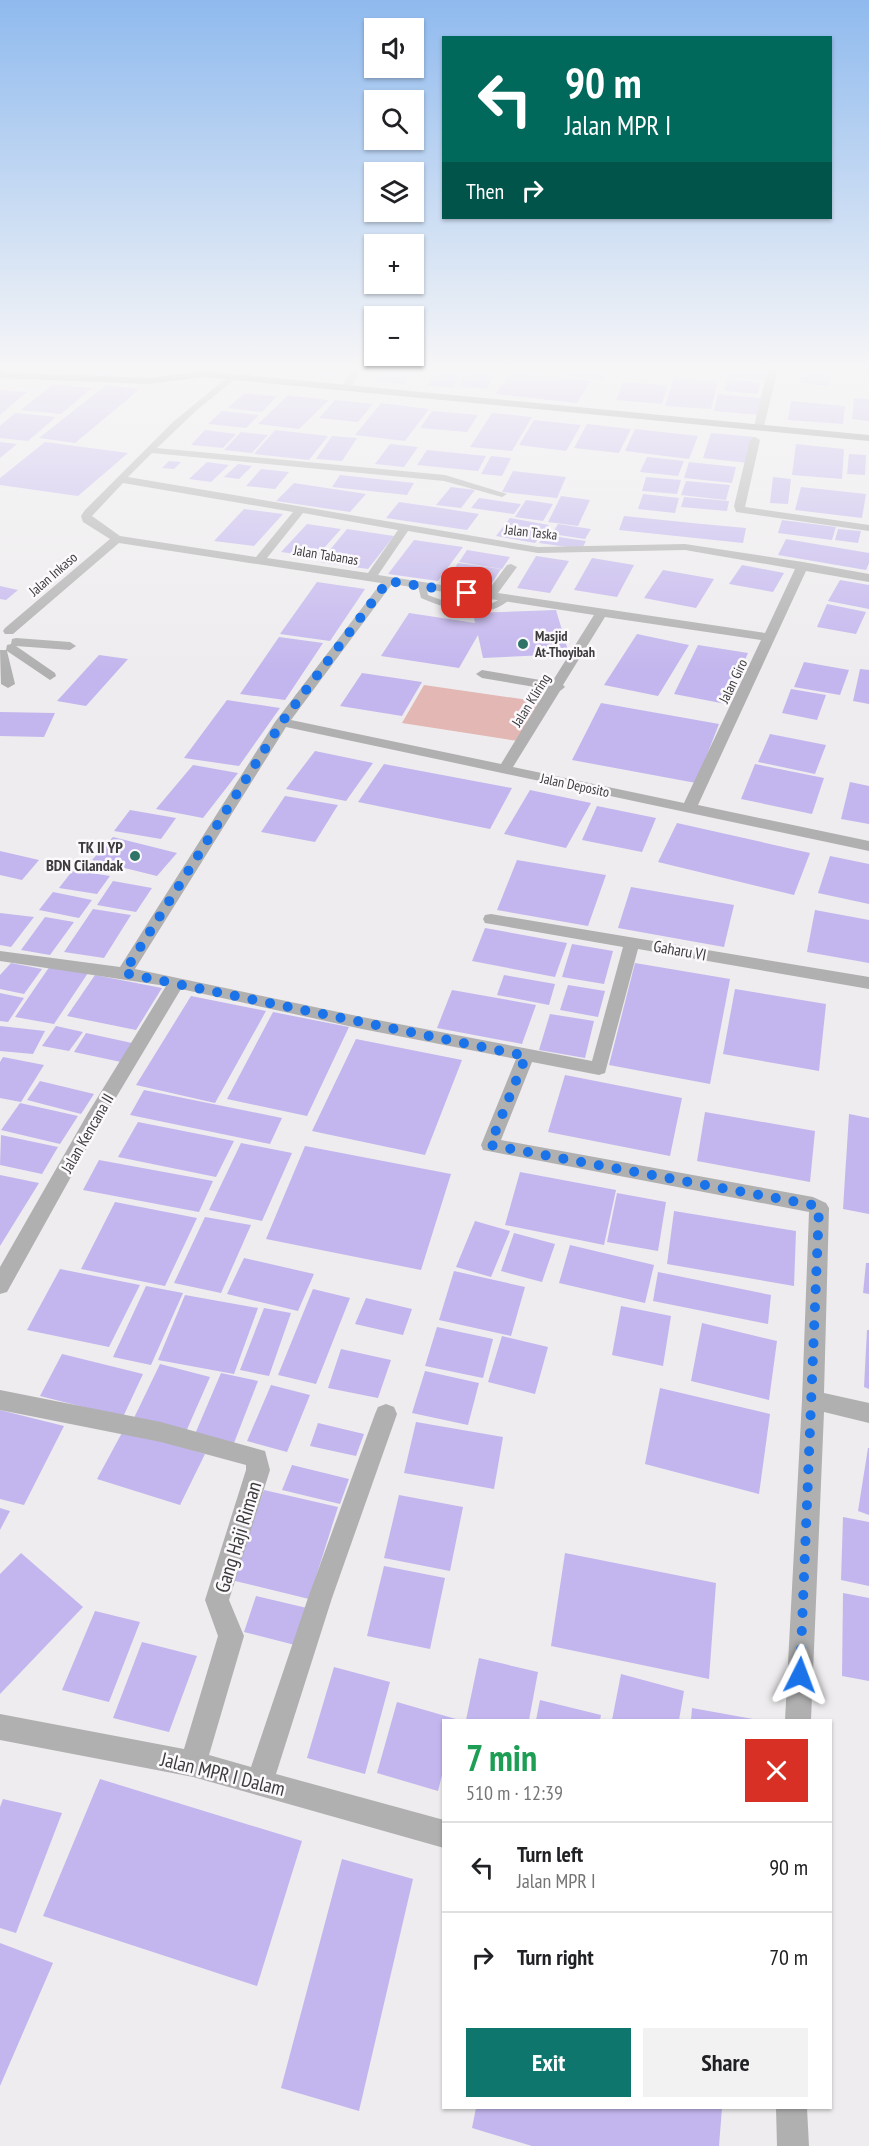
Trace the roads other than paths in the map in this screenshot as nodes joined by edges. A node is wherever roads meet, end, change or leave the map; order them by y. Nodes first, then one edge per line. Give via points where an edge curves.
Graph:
1 (131, 469) edge
2 (352, 469) edge
3 (748, 469) edge
4 (121, 479) junction
5 (502, 494) dead end
6 (302, 508) junction
7 (405, 528) junction
8 (869, 528) edge
9 (117, 539) junction
10 (260, 559) junction
11 (803, 565) junction
12 (511, 567) dead end
13 (371, 577) junction
14 (869, 578) edge
15 (388, 581) junction
16 (422, 586) junction
17 (490, 596) junction
18 (505, 599) junction
19 (601, 613) junction
20 (770, 638) junction
21 (6, 643) edge
22 (70, 646) dead end
23 (482, 674) dead end
24 (50, 676) dead end
25 (8, 684) dead end
26 (558, 687) junction
27 (282, 722) junction
28 (504, 770) junction
29 (689, 808) junction
30 (869, 846) edge
31 (491, 919) dead end
32 (632, 942) junction
33 (0, 956) edge
34 (124, 973) junction
35 (177, 982) junction
36 (869, 983) edge
37 (526, 1056) junction
38 (0, 1286) edge
39 (0, 1400) edge
40 (813, 1400) junction
41 (869, 1413) edge
42 (386, 1414) dead end
43 (798, 1719) edge
44 (0, 1727) edge
45 (193, 1764) junction
46 (260, 1783) junction
47 (442, 1833) edge
48 (792, 2109) edge
49 (793, 2146) edge

1 - 4 street, Jalan Tabanas
2 - 5 street via 445,478
3 - 8 street via 740,510
4 - 6 street, Jalan Taska
4 - 9 street, Jalan Tabanas via 86,516
6 - 7 street, Jalan Taska
6 - 10 street
7 - 11 street, Jalan Taska via 538,550 685,547
7 - 13 street
9 - 10 street, Jalan Tabanas
9 - 21 street, Jalan Inkaso
10 - 13 street, Jalan Tabanas
11 - 14 street, Jalan Taska
11 - 20 street, Jalan Giro
12 - 17 street
13 - 15 street, Jalan Tabanas
15 - 16 street, Jalan Tabanas
15 - 27 street
16 - 17 street, Jalan Tabanas
16 - 18 lane via 424,596 456,607 483,609
17 - 18 street, Jalan Tabanas
18 - 19 street, Jalan Tabanas
19 - 20 street, Jalan Tabanas
19 - 26 street, Jalan Kliring
20 - 29 street, Jalan Giro
21 - 22 street
21 - 24 street
21 - 25 street
23 - 26 street
26 - 28 street, Jalan Kliring
27 - 28 street, Jalan Deposito
27 - 34 street
28 - 29 street, Jalan Deposito
29 - 30 street, Jalan Deposito
31 - 32 street, Gaharu VI
32 - 36 street, Gaharu VI
32 - 37 street via 599,1069
33 - 34 street
34 - 35 street
35 - 37 street
35 - 38 street, Jalan Kencana II
37 - 40 street via 490,1145 816,1206 819,1210
39 - 45 street, Gang Haji Riman via 162,1432 257,1458 258,1470 217,1600 231,1636
40 - 41 street
40 - 43 street
42 - 46 street via 320,1598
44 - 45 street, Jalan MPR I Dalam
45 - 46 street, Jalan MPR I Dalam
46 - 47 street, Jalan MPR I Dalam
48 - 49 street

